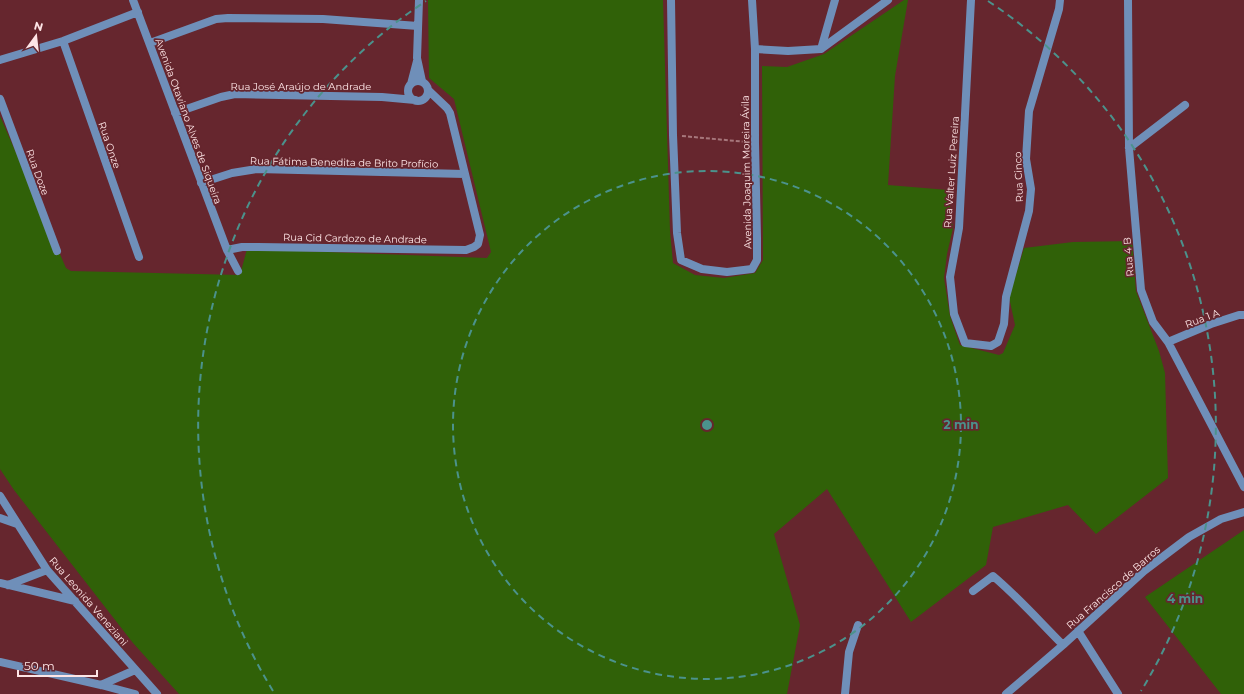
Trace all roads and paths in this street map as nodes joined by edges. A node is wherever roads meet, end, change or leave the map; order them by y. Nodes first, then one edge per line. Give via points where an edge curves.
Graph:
1 (133, 0) edge
2 (420, 0) edge
3 (671, 0) edge
4 (752, 0) edge
5 (835, 0) edge
6 (888, 0) edge
7 (971, 0) edge
8 (1060, 0) edge
9 (1128, 0) edge
10 (138, 12) junction
11 (418, 26) junction
12 (63, 41) junction
13 (150, 44) junction
14 (755, 49) junction
15 (821, 49) junction
16 (418, 58) junction
17 (0, 60) edge
18 (422, 82) junction
19 (410, 87) junction
20 (427, 94) junction
21 (382, 97) junction
22 (0, 99) edge
23 (415, 100) junction
24 (1185, 104) dead end
25 (175, 113) junction
26 (673, 135) junction
27 (755, 143) junction
28 (1128, 148) junction
29 (465, 174) junction
30 (201, 183) junction
31 (226, 250) junction
32 (56, 251) dead end
33 (139, 257) dead end
34 (238, 271) dead end
35 (1244, 315) edge
36 (1168, 342) junction
37 (965, 343) joint
38 (1244, 487) edge
39 (1, 498) edge
40 (1244, 512) edge
41 (0, 518) edge
42 (17, 524) junction
43 (48, 570) junction
44 (4, 584) edge
45 (973, 590) dead end
46 (75, 601) junction
47 (858, 625) dead end
48 (1078, 630) junction
49 (1063, 645) junction
50 (0, 662) edge
51 (135, 670) junction
52 (101, 685) junction
53 (135, 694) edge
54 (157, 694) edge
55 (845, 694) edge
56 (1006, 694) edge
57 (1118, 694) edge

1 - 10 street, Avenida Otaviano Alves de Siqueira
2 - 11 street
3 - 26 street
4 - 14 street, Avenida Joaquim Moreira Ávila
5 - 15 street
6 - 15 street
7 - 37 street, Rua Valter Luiz Pereira via 959,228 950,277 954,314
8 - 37 street, Rua Cinco via 1029,111 1026,158 1031,189 1029,211 1006,297 1004,324 998,342 991,346
9 - 28 street, Rua 4 B
10 - 12 street
10 - 13 street, Avenida Otaviano Alves de Siqueira
11 - 13 street via 323,19 228,18 216,19
11 - 16 street
12 - 17 street
12 - 33 street, Rua Onze
13 - 25 street, Avenida Otaviano Alves de Siqueira
14 - 15 street
14 - 27 street, Avenida Joaquim Moreira Ávila
16 - 18 street
16 - 19 street
18 - 19 street via 418,81
18 - 20 street via 427,87
19 - 21 street, Rua José Araújo de Andrade
19 - 23 street via 409,94
20 - 23 street via 422,100
20 - 29 street via 440,102 450,113
21 - 23 street, Rua José Araújo de Andrade
21 - 25 street, Rua José Araújo de Andrade via 235,94
22 - 32 street, Rua Doze
24 - 28 street
25 - 30 street, Avenida Otaviano Alves de Siqueira
26 - 27 path
26 - 27 street, Avenida Joaquim Moreira Ávila via 677,233 681,260 702,269 727,272 752,269 757,260
28 - 36 street, Rua 4 B via 1142,290 1153,322
29 - 30 street, Rua Fátima Benedita de Brito Profício via 257,169 232,173
29 - 31 street, Rua Cid Cardozo de Andrade via 480,235 478,244 466,250 258,247
30 - 31 street, Avenida Otaviano Alves de Siqueira
31 - 34 street, Avenida Otaviano Alves de Siqueira
35 - 36 street, Rua 1 A via 1211,324
36 - 38 street, Rua 4 B
39 - 42 street, Rua Leonida Veneziani
40 - 48 street, Rua Francisco de Barros via 1221,519 1189,537 1144,571
41 - 42 street
42 - 43 street, Rua Leonida Veneziani
43 - 44 street
43 - 46 street, Rua Leonida Veneziani
44 - 46 street
45 - 49 street via 993,576
46 - 51 street, Rua Leonida Veneziani
47 - 55 street via 849,652
48 - 49 street, Rua Francisco de Barros
48 - 57 street
49 - 56 street, Rua Francisco de Barros
50 - 52 street
51 - 52 street
51 - 54 street, Rua Leonida Veneziani
52 - 53 street

